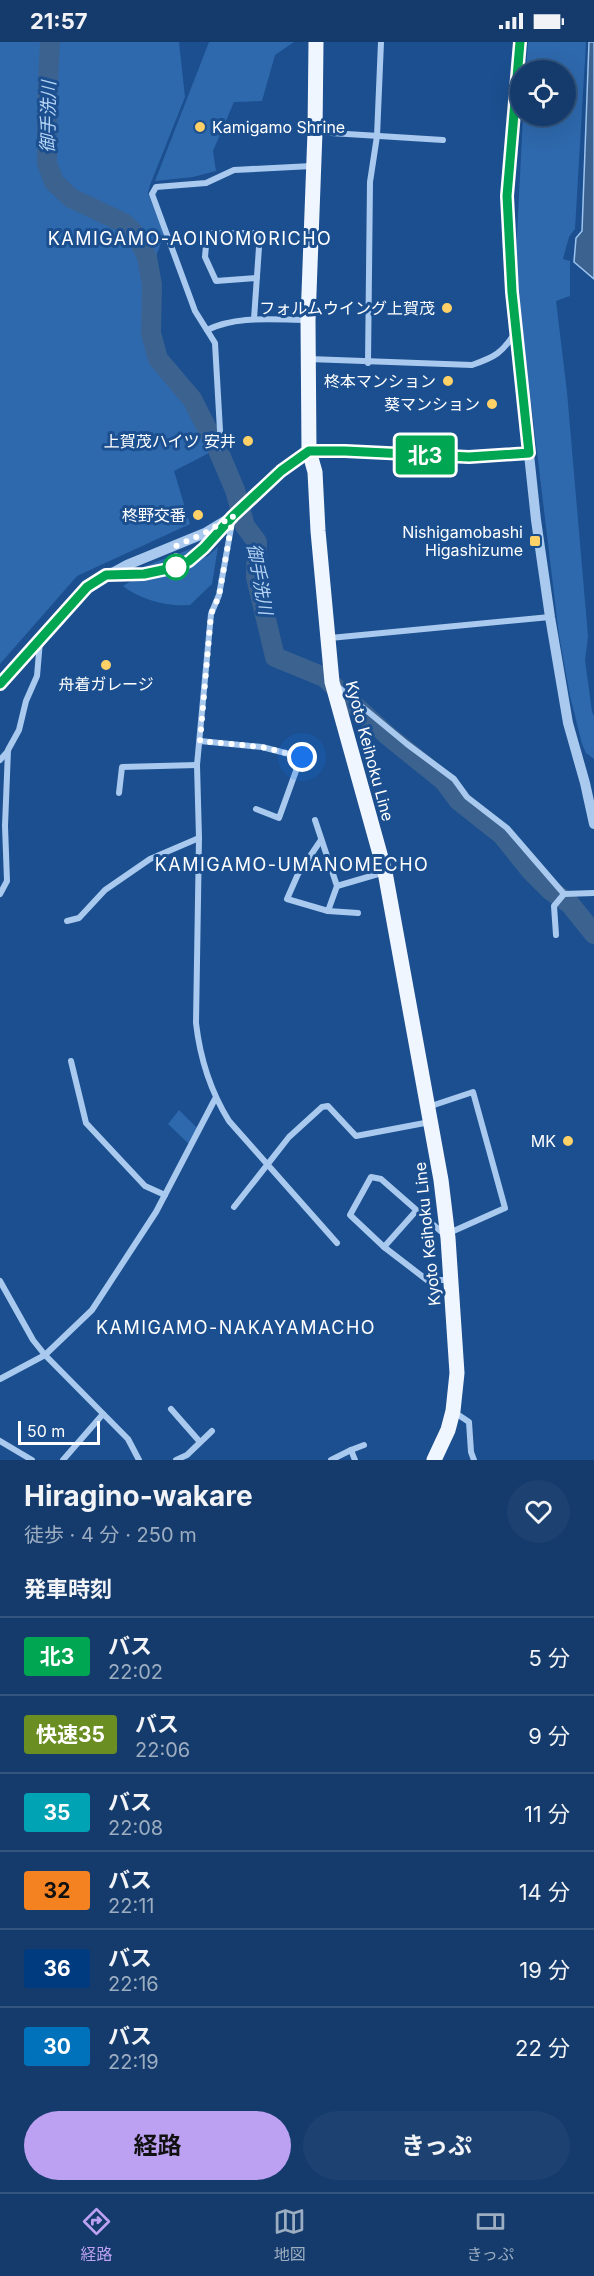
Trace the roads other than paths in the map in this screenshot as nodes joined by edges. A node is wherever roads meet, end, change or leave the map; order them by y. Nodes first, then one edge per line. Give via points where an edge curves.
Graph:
1 (316, 42) edge
2 (381, 42) edge
3 (520, 42) edge
4 (315, 132) junction
5 (376, 136) junction
6 (443, 140) dead end
7 (313, 166) junction
8 (257, 278) junction
9 (254, 319) junction
10 (308, 320) junction
11 (207, 330) junction
12 (516, 332) junction
13 (309, 359) junction
14 (368, 363) junction
15 (221, 448) dead end
16 (309, 451) junction
17 (529, 453) junction
18 (233, 516) junction
19 (550, 617) junction
20 (327, 638) junction
21 (40, 640) junction
22 (332, 682) junction
23 (0, 684) edge
24 (200, 741) junction
25 (8, 750) junction
26 (0, 760) edge
27 (197, 765) junction
28 (590, 783) edge
29 (119, 793) dead end
30 (256, 809) dead end
31 (315, 820) dead end
32 (594, 824) edge
33 (199, 838) junction
34 (321, 840) junction
35 (3, 868) edge
36 (386, 872) junction
37 (337, 886) junction
38 (594, 893) edge
39 (0, 894) edge
40 (564, 894) junction
41 (328, 911) junction
42 (358, 914) dead end
43 (67, 921) dead end
44 (556, 935) dead end
45 (71, 1061) dead end
46 (215, 1099) junction
47 (429, 1115) junction
48 (266, 1164) junction
49 (165, 1195) junction
50 (234, 1207) dead end
51 (416, 1211) junction
52 (448, 1236) junction
53 (337, 1244) dead end
54 (384, 1248) junction
55 (451, 1280) junction
56 (0, 1281) edge
57 (45, 1355) junction
58 (0, 1379) edge
59 (171, 1409) dead end
60 (453, 1411) junction
61 (104, 1413) junction
62 (212, 1431) dead end
63 (0, 1441) edge
64 (200, 1442) junction
65 (364, 1445) dead end
66 (351, 1450) junction
67 (32, 1460) edge
68 (63, 1460) edge
69 (139, 1460) edge
70 (176, 1460) edge
71 (331, 1460) edge
72 (355, 1460) edge
73 (434, 1460) edge
74 (474, 1460) edge

1 - 4 main road, Kyoto Keihoku Line
2 - 5 street
3 - 12 street via 507,196
4 - 5 street
4 - 7 main road, Kyoto Keihoku Line
5 - 6 street
5 - 14 street via 370,182
7 - 10 main road, Kyoto Keihoku Line
7 - 11 street via 234,170 207,183 156,187 153,194 195,311
8 - 8 street via 260,233 207,234 206,257 216,281
8 - 9 street
9 - 10 street
9 - 11 street via 222,323
10 - 13 main road, Kyoto Keihoku Line
11 - 15 street via 215,343
12 - 14 street via 505,349 472,365
12 - 17 street
13 - 14 street
13 - 16 main road, Kyoto Keihoku Line
16 - 17 street via 469,457
16 - 18 street
16 - 20 main road, Kyoto Keihoku Line via 315,472
17 - 19 street
18 - 21 street via 205,533 96,581
18 - 24 street via 219,596 211,614
19 - 20 street
19 - 28 street via 568,723
20 - 22 main road, Kyoto Keihoku Line
21 - 23 street
21 - 25 street via 37,676
22 - 36 main road, Kyoto Keihoku Line
22 - 40 street via 454,779 467,797 507,828
24 - 27 street
24 - 30 street via 262,747 302,757 279,818
25 - 26 street
25 - 35 street
27 - 29 street via 122,767
27 - 33 street
28 - 32 street
31 - 34 street
33 - 43 street via 150,859 105,890 79,918
33 - 46 street via 196,1023
34 - 37 street
34 - 41 street via 287,899
35 - 39 street via 7,881
36 - 37 street
36 - 47 main road, Kyoto Keihoku Line
37 - 41 street
38 - 40 street
40 - 44 street via 554,906
41 - 42 street
45 - 49 street via 86,1123 145,1186
46 - 48 street
46 - 49 street
47 - 48 street via 356,1136 328,1106 322,1107
47 - 52 main road, Kyoto Keihoku Line
47 - 52 street via 473,1092 505,1208
48 - 50 street
48 - 53 street
49 - 57 street via 92,1310
51 - 52 street
51 - 54 street
51 - 54 street via 381,1179 371,1177 350,1215
52 - 55 main road, Kyoto Keihoku Line
54 - 55 street via 427,1280
55 - 60 main road, Kyoto Keihoku Line via 457,1372
56 - 57 street
57 - 58 street
57 - 61 street
59 - 64 street
60 - 73 main road, Kyoto Keihoku Line
60 - 74 street via 469,1422
61 - 68 street
61 - 69 street via 128,1439
62 - 64 street
63 - 67 street
64 - 70 street
65 - 66 street
66 - 71 street
66 - 72 street

